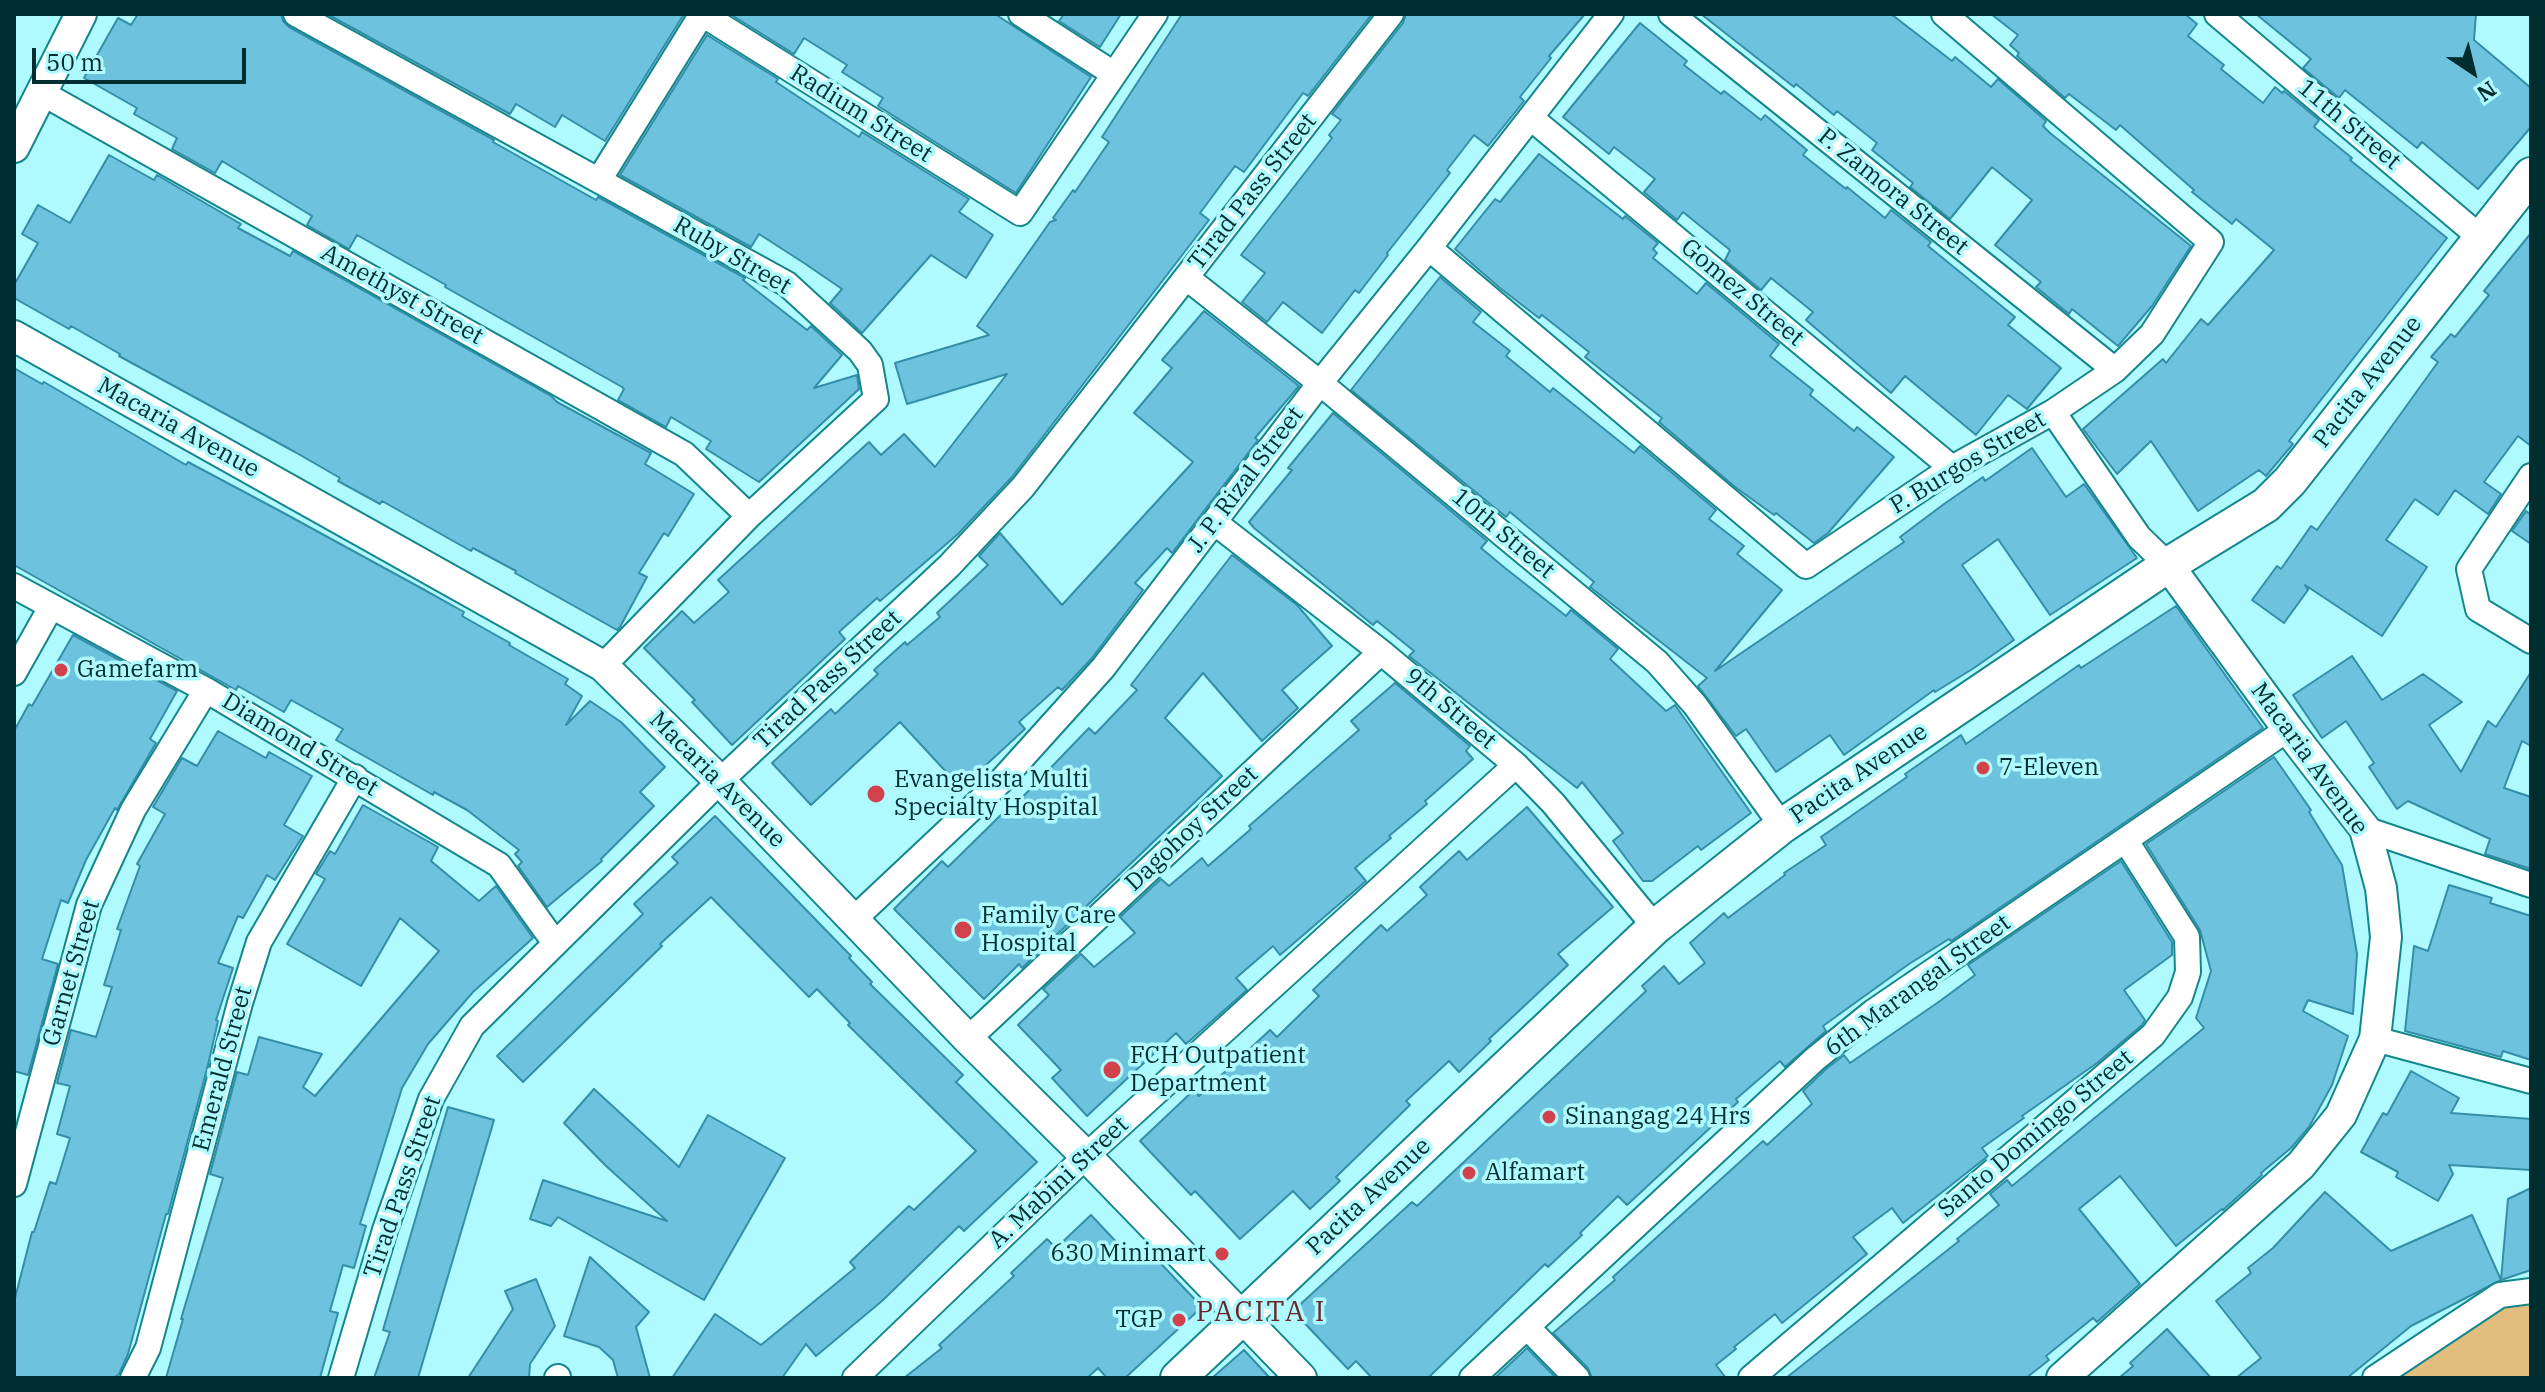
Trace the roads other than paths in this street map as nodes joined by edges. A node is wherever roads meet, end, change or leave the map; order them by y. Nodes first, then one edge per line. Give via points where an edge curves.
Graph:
1 (81, 14) edge
2 (296, 14) edge
3 (702, 14) edge
4 (1021, 14) edge
5 (1155, 14) edge
6 (1391, 14) edge
7 (1611, 14) edge
8 (1671, 14) edge
9 (1944, 14) edge
10 (2217, 14) edge
11 (1114, 74) junction
12 (42, 93) junction
13 (1531, 118) junction
14 (14, 147) edge
15 (2531, 175) edge
16 (599, 180) junction
17 (2481, 238) junction
18 (1429, 248) junction
19 (1187, 278) junction
20 (14, 336) edge
21 (2115, 370) junction
22 (1320, 383) junction
23 (2053, 412) junction
24 (1952, 468) junction
25 (2531, 476) edge
26 (749, 516) junction
27 (1214, 522) junction
28 (2168, 565) junction
29 (14, 586) edge
30 (51, 607) junction
31 (2531, 641) edge
32 (1381, 652) junction
33 (603, 666) junction
34 (14, 673) edge
35 (206, 690) junction
36 (2288, 729) junction
37 (1516, 765) junction
38 (355, 777) junction
39 (720, 781) junction
40 (1782, 826) junction
41 (2365, 829) junction
42 (2126, 841) junction
43 (2531, 885) edge
44 (853, 920) junction
45 (1655, 927) junction
46 (555, 943) junction
47 (968, 1039) junction
48 (2375, 1039) junction
49 (2531, 1081) edge
50 (1086, 1156) junction
51 (14, 1184) edge
52 (2531, 1291) edge
53 (1242, 1316) junction
54 (1527, 1327) junction
55 (133, 1378) edge
56 (341, 1378) edge
57 (855, 1378) edge
58 (1178, 1378) edge
59 (1301, 1378) edge
60 (1472, 1378) edge
61 (1577, 1378) edge
62 (1751, 1378) edge
63 (2062, 1378) edge
64 (2375, 1378) edge

1 - 12 street
2 - 16 street, Ruby Street
3 - 11 street, Radium Street via 1020,213
3 - 16 street
4 - 11 street
5 - 11 street
6 - 19 street, Tirad Pass Street
7 - 13 street, J. P. Rizal Street
8 - 21 street, P. Zamora Street
9 - 21 street, P. Burgos Street via 2211,242 2152,334
10 - 17 street, 11th Street
12 - 14 street
12 - 26 street, Amethyst Street via 684,454
13 - 18 street, J. P. Rizal Street
13 - 24 street, Gomez Street
15 - 17 main road, Pacita Avenue
16 - 26 street, Ruby Street via 787,284 870,365 876,399
17 - 28 main road, Pacita Avenue via 2290,481 2266,505
18 - 22 street, J. P. Rizal Street
18 - 24 street, P. Burgos Street via 1806,566
19 - 22 street, 10th Street
19 - 39 street, Tirad Pass Street via 1023,487 949,566
20 - 33 street, Macaria Avenue
21 - 23 street, P. Burgos Street
22 - 27 street, J. P. Rizal Street
22 - 40 street, 10th Street via 1657,662 1695,705
23 - 24 street, P. Burgos Street
23 - 28 street via 2139,537
25 - 31 street via 2469,569 2478,609
26 - 33 street, Ruby Street
27 - 32 street, 9th Street
27 - 44 street, J. P. Rizal Street via 1103,668 1002,780
28 - 36 street, Macaria Avenue
28 - 40 main road, Pacita Avenue
29 - 30 street, Diamond Street
30 - 34 street
30 - 35 street, Diamond Street
32 - 37 street, 9th Street
32 - 47 street, Dagohoy Street
33 - 39 street, Macaria Avenue
35 - 38 street, Diamond Street
35 - 51 street, Garnet Street via 133,810 89,905
36 - 41 street, Macaria Avenue
36 - 42 street, 6th Marangal Street
37 - 45 street, 9th Street
37 - 50 street, A. Mabini Street
38 - 46 street, Diamond Street via 499,865
38 - 55 street, Emerald Street via 259,942 148,1348
39 - 44 street, Macaria Avenue
39 - 46 street, Tirad Pass Street
40 - 45 main road, Pacita Avenue
41 - 43 street
41 - 48 street, Macaria Avenue via 2381,888 2386,937
42 - 54 street, 6th Marangal Street via 1838,1040
42 - 62 street, Santo Domingo Street via 2187,937 2188,972 2180,997 2153,1035
44 - 47 street, Macaria Avenue
45 - 53 main road, Pacita Avenue
46 - 56 street, Tirad Pass Street via 472,1026 431,1099
47 - 50 street, Macaria Avenue
48 - 49 street
48 - 63 street, Macaria Avenue via 2341,1115 2301,1165
50 - 53 street, Macaria Avenue
50 - 57 street, A. Mabini Street
52 - 64 street via 2500,1295
53 - 58 main road, Pacita Avenue
53 - 59 street, Macaria Avenue
54 - 60 street, 6th Marangal Street
54 - 61 street

